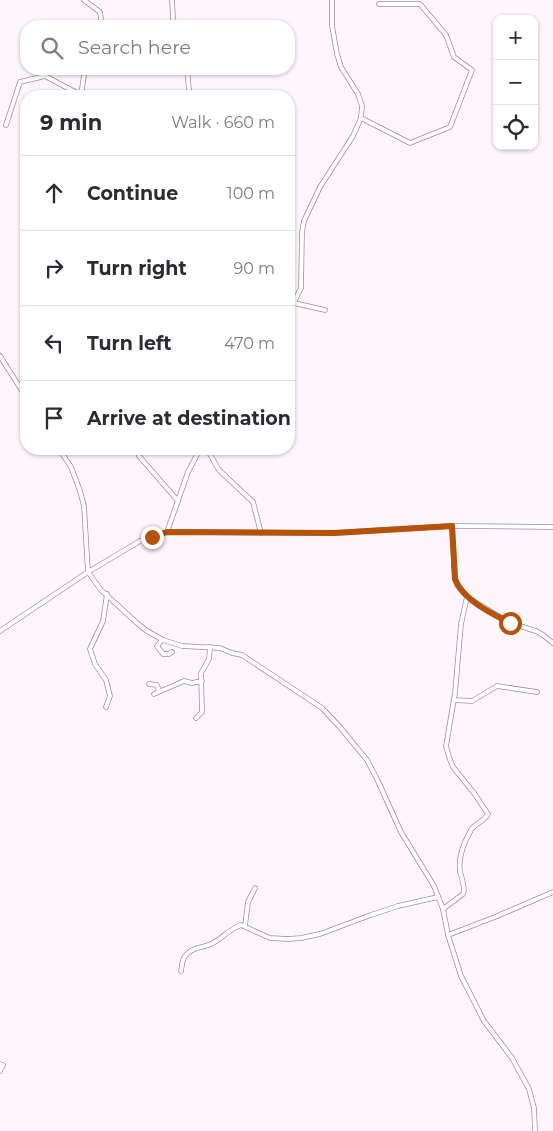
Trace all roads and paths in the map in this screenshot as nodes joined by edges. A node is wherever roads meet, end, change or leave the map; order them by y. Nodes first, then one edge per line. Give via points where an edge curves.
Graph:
1 (84, 0) edge
2 (172, 0) edge
3 (332, 0) edge
4 (379, 4) dead end
5 (101, 20) edge
6 (174, 20) edge
7 (84, 75) edge
8 (188, 75) edge
9 (72, 90) edge
10 (82, 90) edge
11 (189, 90) edge
12 (9, 116) dead end
13 (361, 118) junction
14 (295, 301) edge
15 (295, 303) edge
16 (325, 310) dead end
17 (0, 356) edge
18 (20, 388) edge
19 (63, 455) edge
20 (139, 455) edge
21 (197, 455) edge
22 (210, 455) edge
23 (178, 501) junction
24 (452, 526) junction
25 (553, 527) edge
26 (167, 532) junction
27 (261, 533) junction
28 (88, 572) junction
29 (107, 594) junction
30 (467, 597) junction
31 (0, 631) edge
32 (162, 640) junction
33 (553, 644) edge
34 (210, 647) junction
35 (172, 652) dead end
36 (202, 681) junction
37 (149, 684) dead end
38 (159, 690) junction
39 (537, 692) dead end
40 (154, 694) dead end
41 (454, 700) junction
42 (106, 707) dead end
43 (196, 718) dead end
44 (255, 888) dead end
45 (553, 892) edge
46 (438, 897) junction
47 (443, 909) junction
48 (245, 926) junction
49 (448, 935) junction
50 (181, 971) dead end
51 (0, 1064) edge
52 (0, 1071) edge
53 (535, 1131) edge

1 - 5 street via 100,12
2 - 6 street
3 - 13 street via 337,54 341,67 358,94
4 - 13 street via 420,4 446,36 454,56 472,70 450,127 410,143
7 - 10 street
8 - 11 street
9 - 12 street via 45,76 20,82 6,125
13 - 14 street via 304,221 301,288
15 - 16 street
17 - 18 street
19 - 28 street via 71,468 84,506
20 - 23 street
21 - 23 street
22 - 27 street via 219,470 253,502
23 - 26 street
24 - 25 street
24 - 27 street via 334,533
24 - 30 street via 455,579
26 - 27 street
26 - 28 street via 140,541
28 - 29 street
28 - 31 street
29 - 32 street via 147,631
29 - 42 street via 103,621 90,649 106,680 110,696
30 - 33 street via 510,623 536,631
30 - 41 street via 461,624
32 - 34 street via 182,646
32 - 35 street via 157,646 163,654
34 - 36 street
34 - 46 street via 242,655 322,708 339,726 367,760 401,832
36 - 38 street via 192,684 184,681
36 - 43 street via 202,712
37 - 38 street via 157,685
38 - 40 street
39 - 41 street via 497,686 472,701
41 - 47 street via 446,746 449,757 488,814 470,830 462,852 459,862 464,891
44 - 48 street via 248,902
45 - 49 street
46 - 47 street
46 - 48 street via 398,906 301,938 270,938
47 - 49 street
48 - 50 street via 233,928 213,944 190,951 182,962
49 - 53 street via 461,976 484,1021 512,1058 529,1089
51 - 52 street via 3,1065

